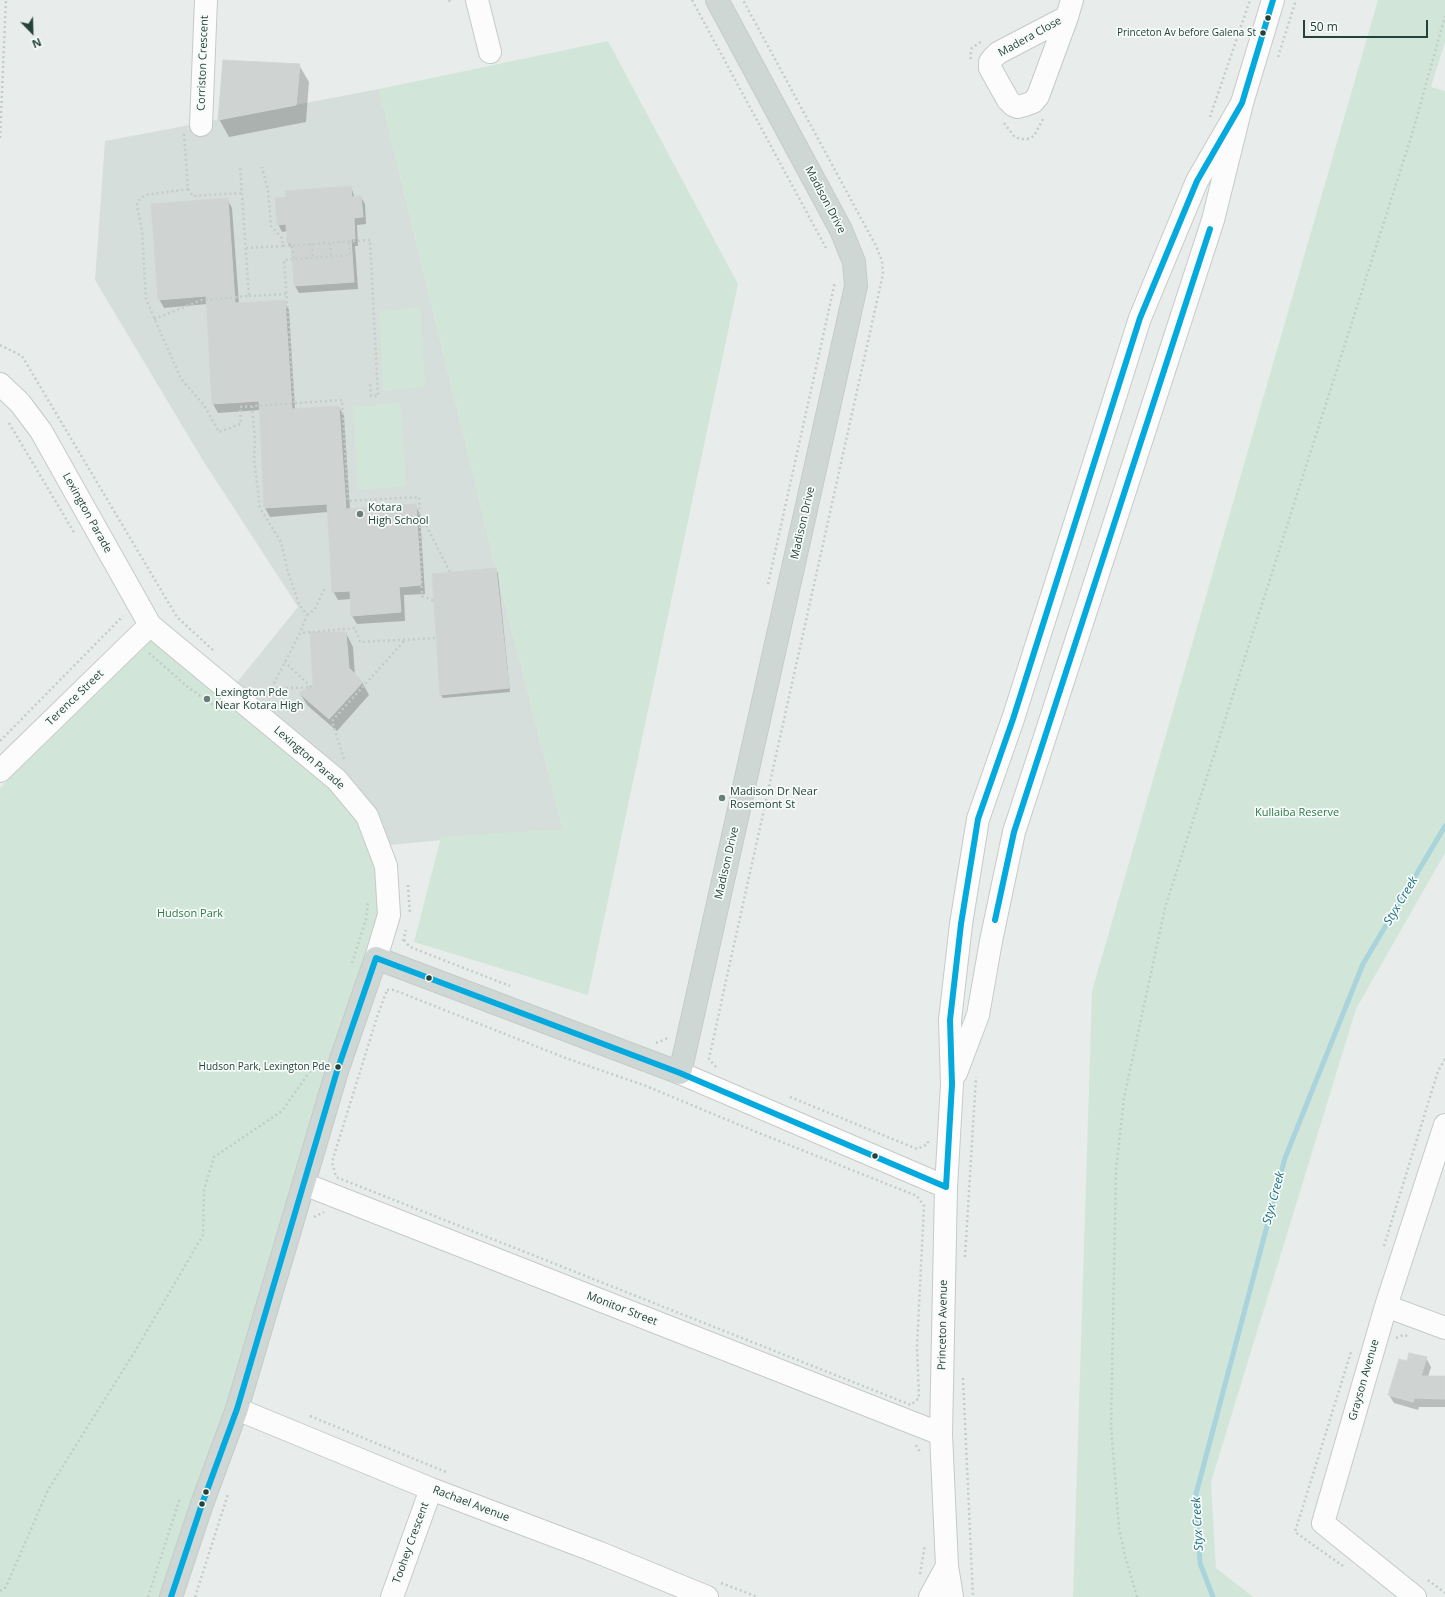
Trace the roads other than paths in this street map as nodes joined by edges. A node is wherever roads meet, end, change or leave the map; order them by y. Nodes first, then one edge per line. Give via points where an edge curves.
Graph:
1 (206, 0) edge
2 (477, 0) edge
3 (717, 0) edge
4 (1273, 0) edge
5 (490, 52) dead end
6 (1242, 103) junction
7 (193, 126) road end
8 (0, 384) edge
9 (150, 625) junction
10 (0, 771) edge
11 (376, 958) junction
12 (680, 1073) junction
13 (952, 1084) junction
14 (1445, 1125) edge
15 (304, 1184) junction
16 (946, 1187) junction
17 (1386, 1306) junction
18 (1445, 1328) edge
19 (237, 1409) junction
20 (941, 1434) junction
21 (431, 1489) junction
22 (948, 1566) junction
23 (1420, 1588) edge
24 (711, 1589) edge
25 (171, 1597) edge
26 (392, 1597) edge
27 (930, 1597) edge
28 (952, 1597) edge

1 - 7 street, Corriston Crescent
2 - 5 street
3 - 12 main road, Madison Drive via 841,230 854,262 856,286
4 - 6 street, Princeton Avenue
6 - 13 street, Princeton Avenue via 1213,220 1014,832 978,1014
6 - 13 street, Princeton Avenue via 1197,181 1140,318 1013,719 978,819 961,924 950,1020
8 - 9 street, Lexington Parade via 20,403 41,431
9 - 10 street, Terence Street
9 - 11 street, Lexington Parade via 337,780 367,816 386,866 389,915
11 - 12 main road
11 - 15 main road, Lexington Parade via 326,1067
12 - 16 street
13 - 16 street, Princeton Avenue
14 - 17 street, Grayson Avenue
15 - 19 main road, Lexington Parade
15 - 20 street, Monitor Street
16 - 20 street, Princeton Avenue
17 - 18 street
17 - 23 street, Grayson Avenue via 1323,1523
19 - 21 street, Rachael Avenue
19 - 25 main road, Lexington Parade
20 - 22 street, Princeton Avenue
21 - 24 street, Rachael Avenue via 600,1553
21 - 26 street, Toohey Crescent
22 - 27 street
22 - 28 street, Princeton Avenue

